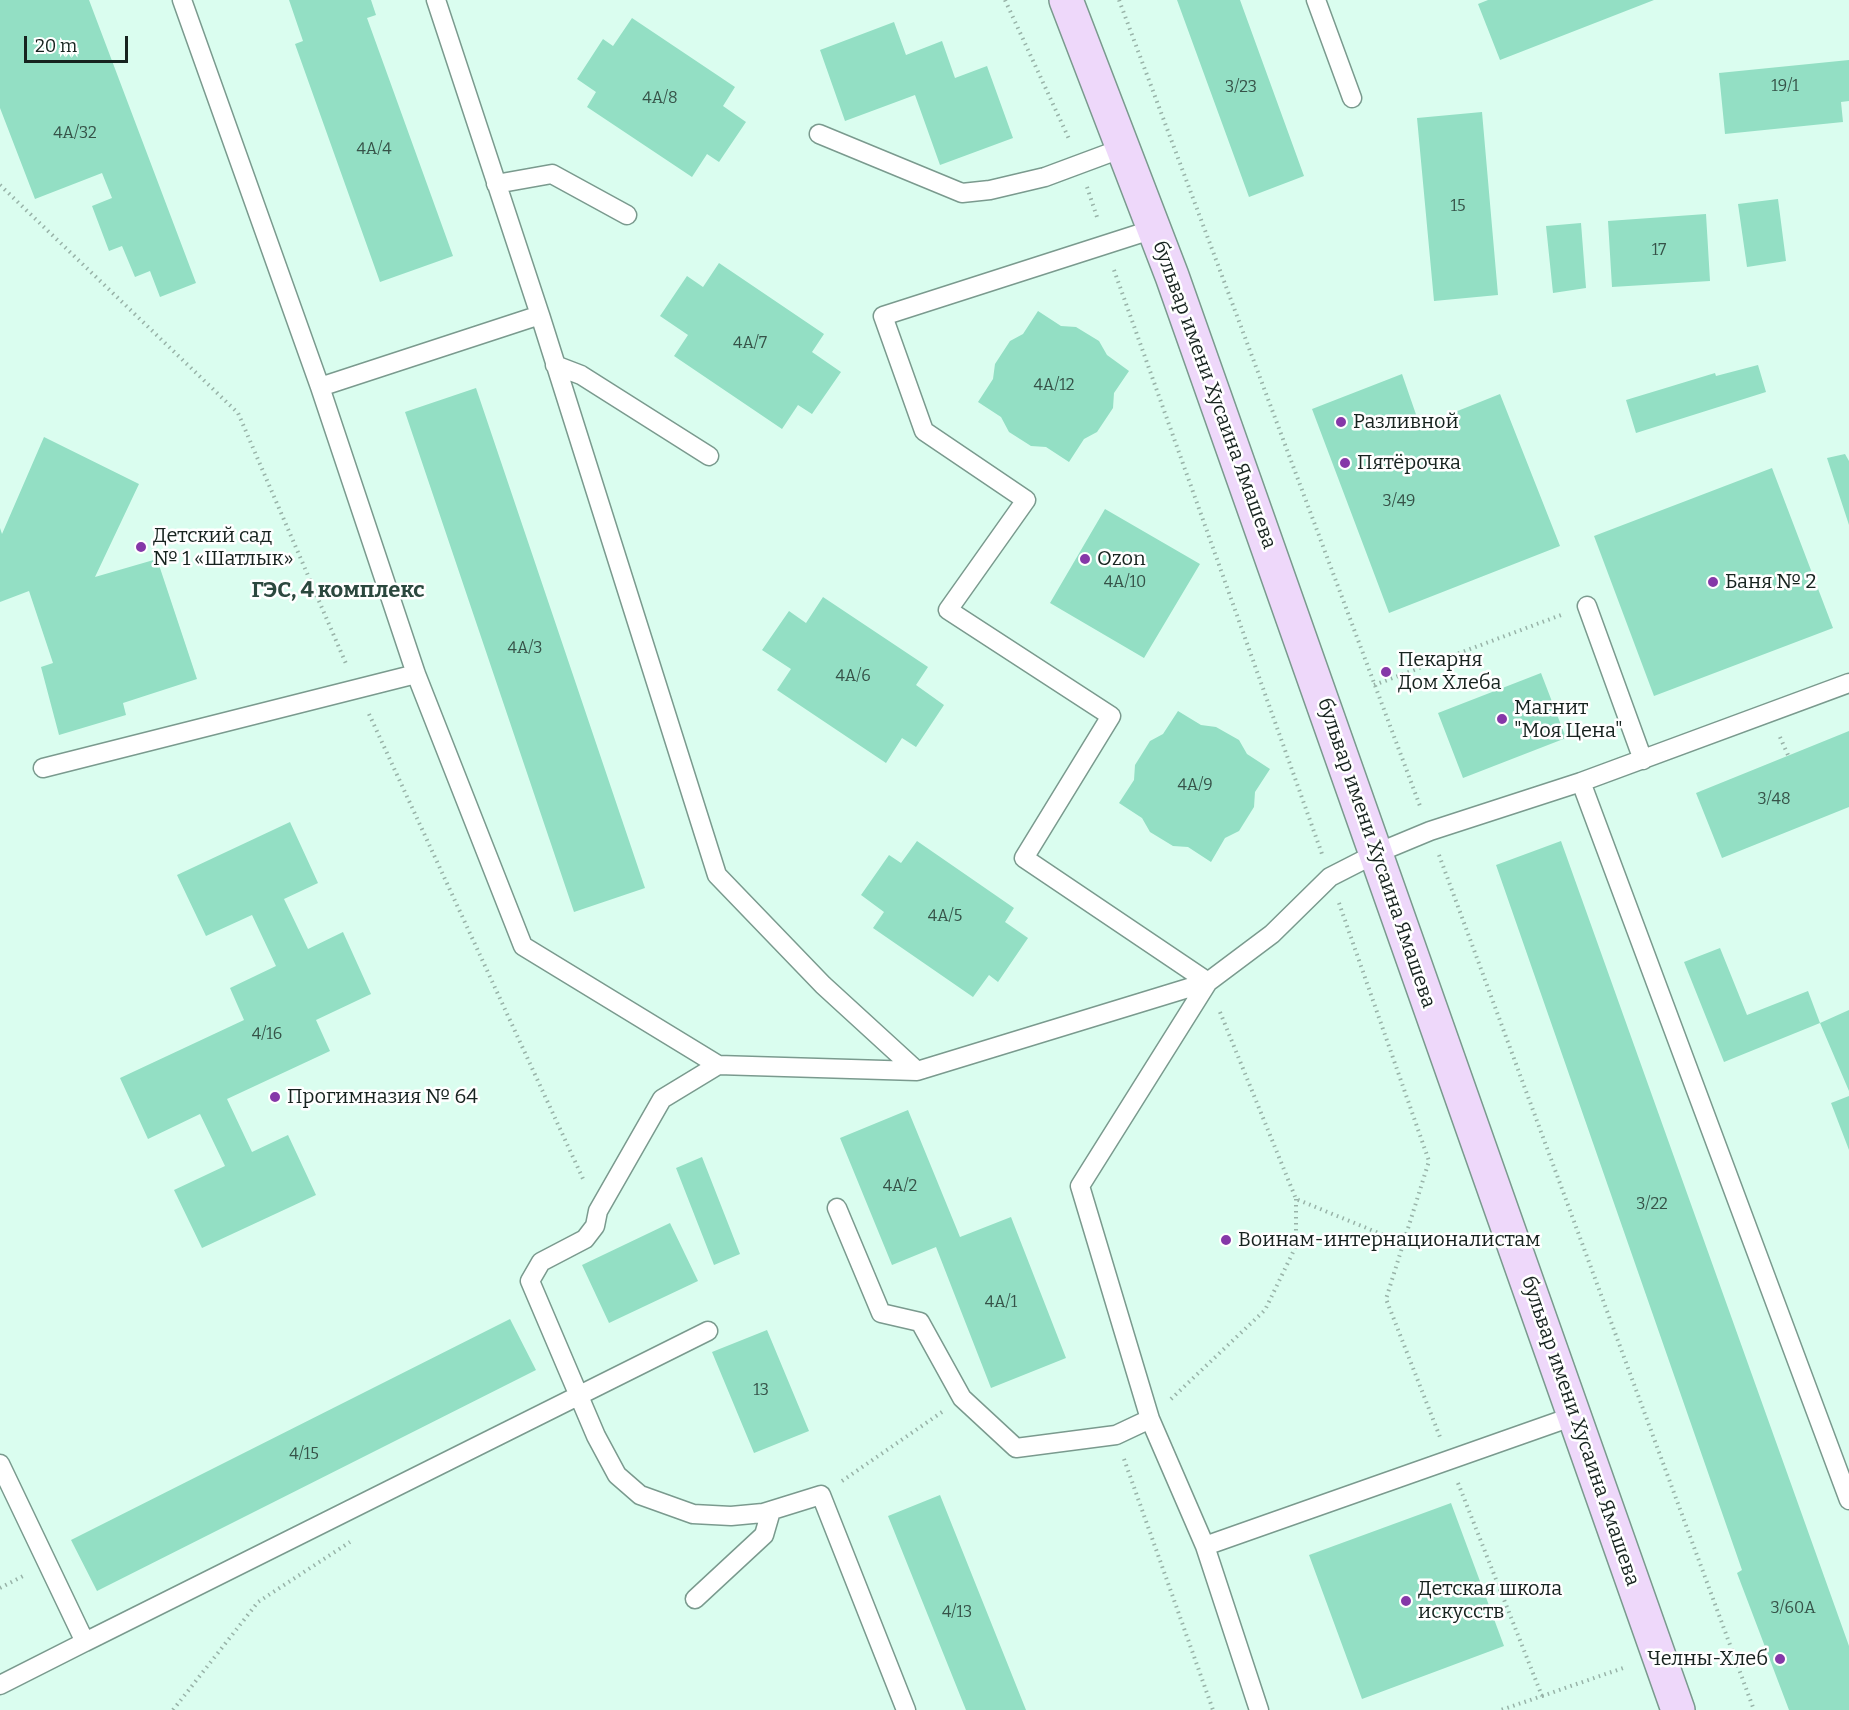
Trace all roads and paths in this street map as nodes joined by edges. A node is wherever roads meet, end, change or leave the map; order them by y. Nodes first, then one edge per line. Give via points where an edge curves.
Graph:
1 (182, 0) edge
2 (436, 0) edge
3 (1066, 0) edge
4 (1119, 0) edge
5 (1316, 0) edge
6 (1352, 98) dead end
7 (819, 134) dead end
8 (1123, 148) junction
9 (496, 184) junction
10 (627, 215) dead end
11 (1154, 230) junction
12 (540, 315) junction
13 (555, 365) junction
14 (320, 387) junction
15 (709, 456) dead end
16 (1587, 606) joint
17 (416, 674) junction
18 (1849, 683) edge
19 (1374, 686) junction
20 (1643, 760) junction
21 (43, 768) dead end
22 (1581, 782) junction
23 (1430, 831) junction
24 (1377, 853) junction
25 (1208, 982) junction
26 (717, 1065) junction
27 (917, 1071) junction
28 (1296, 1199) junction
29 (837, 1208) dead end
30 (1403, 1243) dead end
31 (708, 1331) dead end
32 (578, 1396) junction
33 (962, 1398) junction
34 (1574, 1416) junction
35 (1150, 1419) junction
36 (1116, 1435) junction
37 (0, 1464) edge
38 (821, 1495) junction
39 (1849, 1500) edge
40 (771, 1511) junction
41 (358, 1538) dead end
42 (1205, 1546) junction
43 (695, 1599) dead end
44 (85, 1642) junction
45 (1659, 1656) junction
46 (0, 1685) edge
47 (1542, 1696) dead end
48 (173, 1710) edge
49 (906, 1710) edge
50 (1213, 1710) edge
51 (1259, 1710) edge
52 (1678, 1710) edge
53 (1754, 1710) edge

1 - 14 lane
2 - 9 lane
3 - 8 street, бульвар имени Хусаина Ямашева
4 - 19 path
5 - 6 lane
7 - 8 lane via 962,192 990,190 1045,177
8 - 11 street, бульвар имени Хусаина Ямашева
9 - 10 lane via 552,174
9 - 12 lane
11 - 24 street, бульвар имени Хусаина Ямашева
11 - 25 lane via 883,316 924,431 1026,500 948,610 1111,716 1024,858
12 - 13 lane
12 - 14 lane
13 - 15 lane via 580,375
13 - 27 lane via 717,875 823,985
14 - 17 lane
16 - 19 path
16 - 20 lane
17 - 21 lane
17 - 26 lane via 523,946
18 - 20 lane
19 - 23 path
20 - 22 lane
22 - 23 lane
22 - 39 lane
23 - 24 lane
23 - 53 path
24 - 25 lane via 1330,877 1272,934
24 - 34 street, бульвар имени Хусаина Ямашева
25 - 27 lane
25 - 28 path
25 - 35 lane via 1080,1186
26 - 27 lane
26 - 32 lane via 662,1099 598,1211 595,1226 585,1239 541,1262 530,1281
28 - 30 path
28 - 35 path via 1296,1246 1265,1310
29 - 33 lane via 881,1313 920,1322
31 - 32 lane
32 - 40 lane via 617,1475 640,1495 693,1514 731,1516
32 - 44 lane
33 - 36 lane via 1016,1448
33 - 38 path
34 - 42 lane
34 - 45 street, бульвар имени Хусаина Ямашева
35 - 36 lane
35 - 42 lane
36 - 50 path
37 - 44 lane
38 - 40 lane
38 - 49 lane
40 - 43 lane via 764,1535
41 - 48 path via 258,1602
42 - 51 lane
44 - 46 lane
45 - 47 path
45 - 52 street, бульвар имени Хусаина Ямашева

